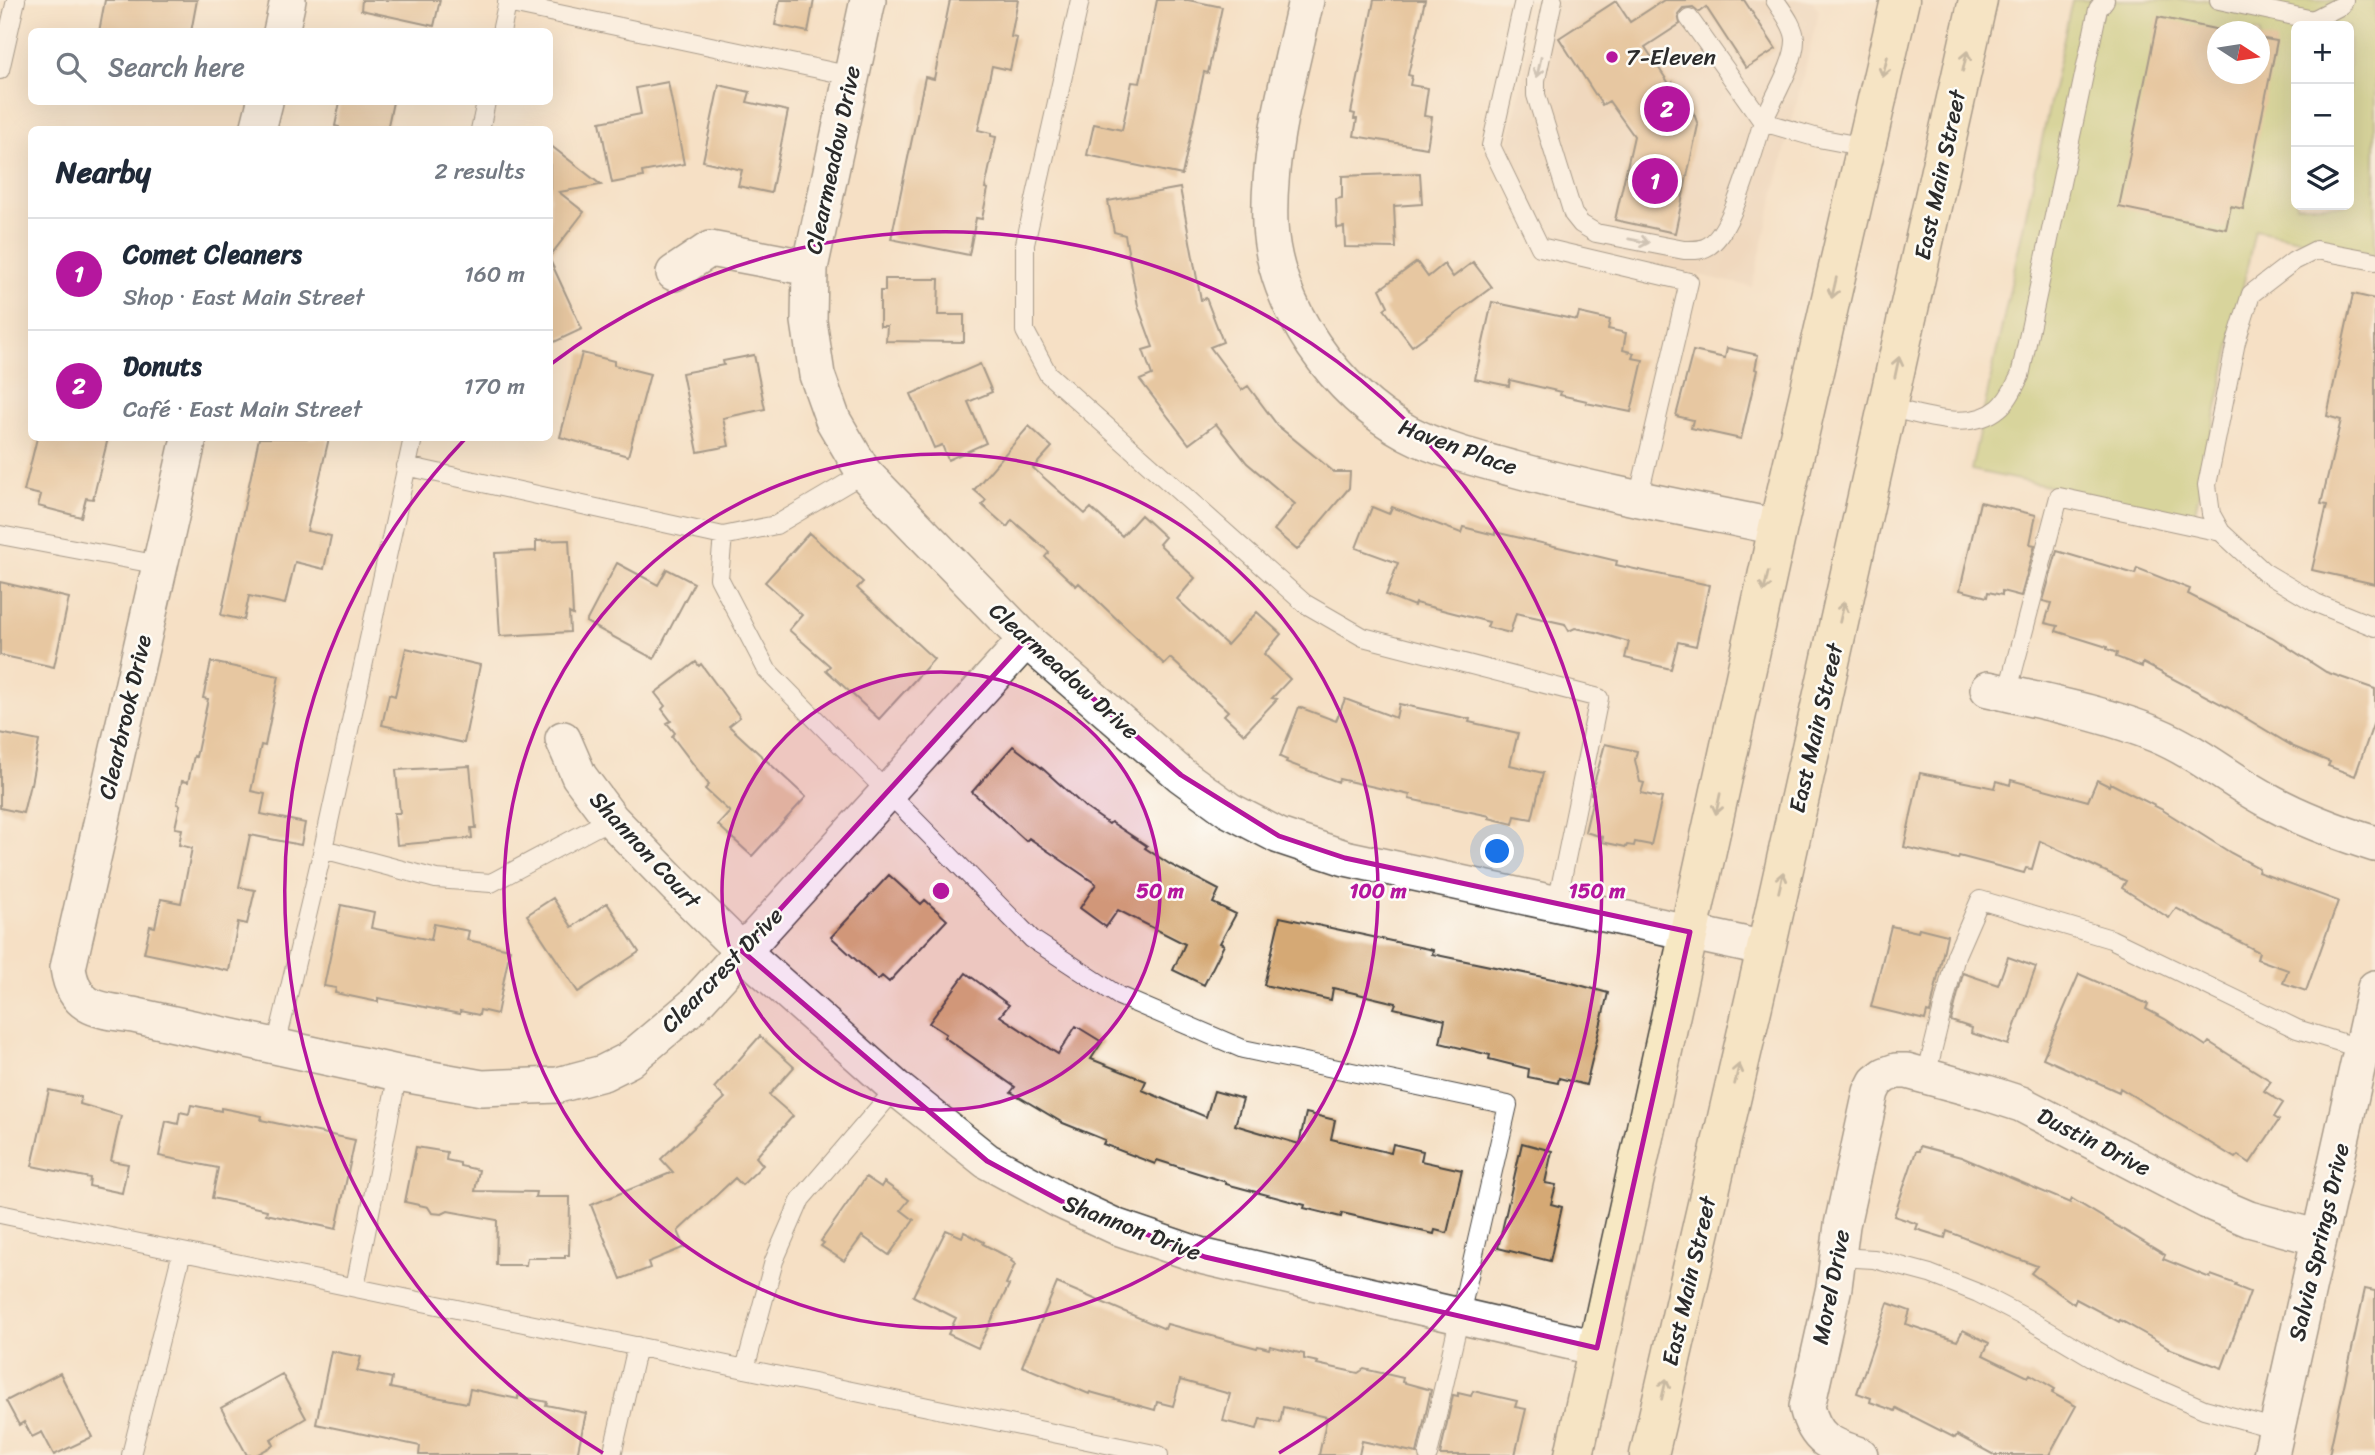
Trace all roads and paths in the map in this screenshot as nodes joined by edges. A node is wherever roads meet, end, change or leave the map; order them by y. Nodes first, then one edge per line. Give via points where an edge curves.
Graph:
1 (16, 0) edge
2 (288, 0) edge
3 (868, 0) edge
4 (1080, 0) edge
5 (1306, 0) edge
6 (1524, 0) edge
7 (1553, 0) edge
8 (1775, 0) edge
9 (1900, 0) edge
10 (1978, 0) edge
11 (2105, 0) edge
12 (2219, 0) edge
13 (2344, 0) edge
14 (508, 1) edge
15 (1689, 18) dead end
16 (282, 28) edge
17 (502, 28) edge
18 (0, 71) edge
19 (852, 76) junction
20 (264, 105) edge
21 (485, 105) edge
22 (1763, 122) junction
23 (259, 126) edge
24 (481, 126) edge
25 (1866, 147) junction
26 (2375, 261) edge
27 (810, 268) junction
28 (674, 273) dead end
29 (1888, 407) junction
30 (188, 441) edge
31 (411, 441) edge
32 (406, 466) junction
33 (864, 473) junction
34 (1638, 499) junction
35 (1778, 527) junction
36 (2221, 532) junction
37 (0, 535) edge
38 (723, 536) junction
39 (160, 565) junction
40 (2375, 627) edge
41 (1026, 640) junction
42 (1997, 692) joint
43 (563, 738) dead end
44 (887, 794) junction
45 (611, 819) junction
46 (2375, 844) edge
47 (323, 849) junction
48 (1558, 903) junction
49 (1690, 932) junction
50 (1766, 949) junction
51 (742, 951) junction
52 (2375, 988) edge
53 (76, 995) joint
54 (276, 1046) junction
55 (2362, 1049) junction
56 (398, 1073) junction
57 (1926, 1076) junction
58 (896, 1088) junction
59 (1871, 1092) joint
60 (0, 1214) edge
61 (2319, 1238) junction
62 (182, 1252) junction
63 (1838, 1257) junction
64 (355, 1287) junction
65 (1460, 1315) junction
66 (637, 1346) junction
67 (1597, 1348) junction
68 (745, 1369) junction
69 (2274, 1442) edge
70 (1852, 1454) edge
71 (131, 1455) edge
72 (612, 1455) edge
73 (1159, 1455) edge
74 (1428, 1455) edge
75 (1574, 1455) edge
76 (1649, 1455) edge

1 - 18 lane
2 - 16 street
3 - 19 street, Clearmeadow Drive
4 - 48 lane via 1025,244 1025,331 1048,374 1304,603 1363,637 1599,698
5 - 34 street, Haven Place via 1271,162 1270,226 1275,259 1298,321 1359,399 1410,435 1479,460
6 - 34 lane via 1491,146 1540,247 1689,282
7 -> 22 lane via 1536,95 1573,214 1596,233 1684,250 1709,246 1732,213
8 - 22 lane via 1795,39
9 -> 25 main road
29 -> 10 main road, East Main Street
11 - 29 lane via 2098,9 2020,376 2011,394 1999,409 1962,421
12 - 13 lane via 2313,20
14 - 17 lane
14 - 19 lane
15 - 22 lane
19 - 27 street, Clearmeadow Drive
20 - 23 street
21 - 24 lane
22 - 25 lane
25 -> 35 main road
26 - 36 lane via 2316,250 2251,294 2236,342 2207,485 2211,514
27 - 28 street via 710,250
27 - 33 street, Clearmeadow Drive via 809,321 817,375 833,420
50 -> 29 main road, East Main Street
30 - 39 street, Clearbrook Drive
31 - 32 lane
32 - 38 lane
32 - 47 lane
33 - 38 lane via 775,525
33 - 41 street, Clearmeadow Drive
34 - 35 street, Haven Place
35 -> 49 main road
36 - 40 lane via 2264,572 2316,603
36 - 42 lane via 2059,497
37 - 39 lane
38 - 44 lane via 719,578 767,670
39 - 53 street, Clearbrook Drive via 68,968
41 - 44 street, Clearcrest Drive
41 - 48 street, Clearmeadow Drive via 1181,775 1229,810 1279,836 1345,858
42 - 46 street via 2158,735 2270,802
43 - 45 street, Shannon Court via 579,776
44 - 51 street, Clearcrest Drive
44 - 65 lane via 1032,939 1119,996 1243,1049 1508,1105
45 - 47 lane via 491,883 436,879
45 - 51 street, Shannon Court
47 - 54 lane
48 - 49 street, Clearmeadow Drive
49 - 50 street, Clearmeadow Drive
49 - 67 main road
76 -> 50 main road, East Main Street
51 - 56 street, Clearcrest Drive via 693,1006 629,1060 603,1073 558,1085 482,1088
51 - 58 street, Shannon Drive
52 - 55 street, Salvia Springs Drive
53 - 54 street, Clearcrest Drive via 99,1010
54 - 56 street, Clearcrest Drive
55 - 57 lane via 2297,1029 2111,939 1980,900 1956,954
55 - 61 street, Salvia Springs Drive
56 - 64 lane
57 - 59 street, Dustin Drive via 1896,1071 1876,1082
57 - 61 street, Dustin Drive via 2021,1104 2207,1201 2249,1219
58 - 65 street, Shannon Drive via 987,1161 1117,1227 1205,1257
58 - 68 lane via 801,1199 774,1261
59 - 63 street, Morel Drive
60 - 62 lane
61 - 69 street, Salvia Springs Drive
62 - 64 lane
62 - 71 lane
63 - 69 lane via 1874,1259 1978,1293 2112,1369
63 - 70 street, Morel Drive via 1807,1407 1817,1434
64 - 66 lane
65 - 67 street, Shannon Drive
65 - 74 lane
66 - 68 lane
66 - 72 lane
67 - 75 main road
68 - 73 lane

